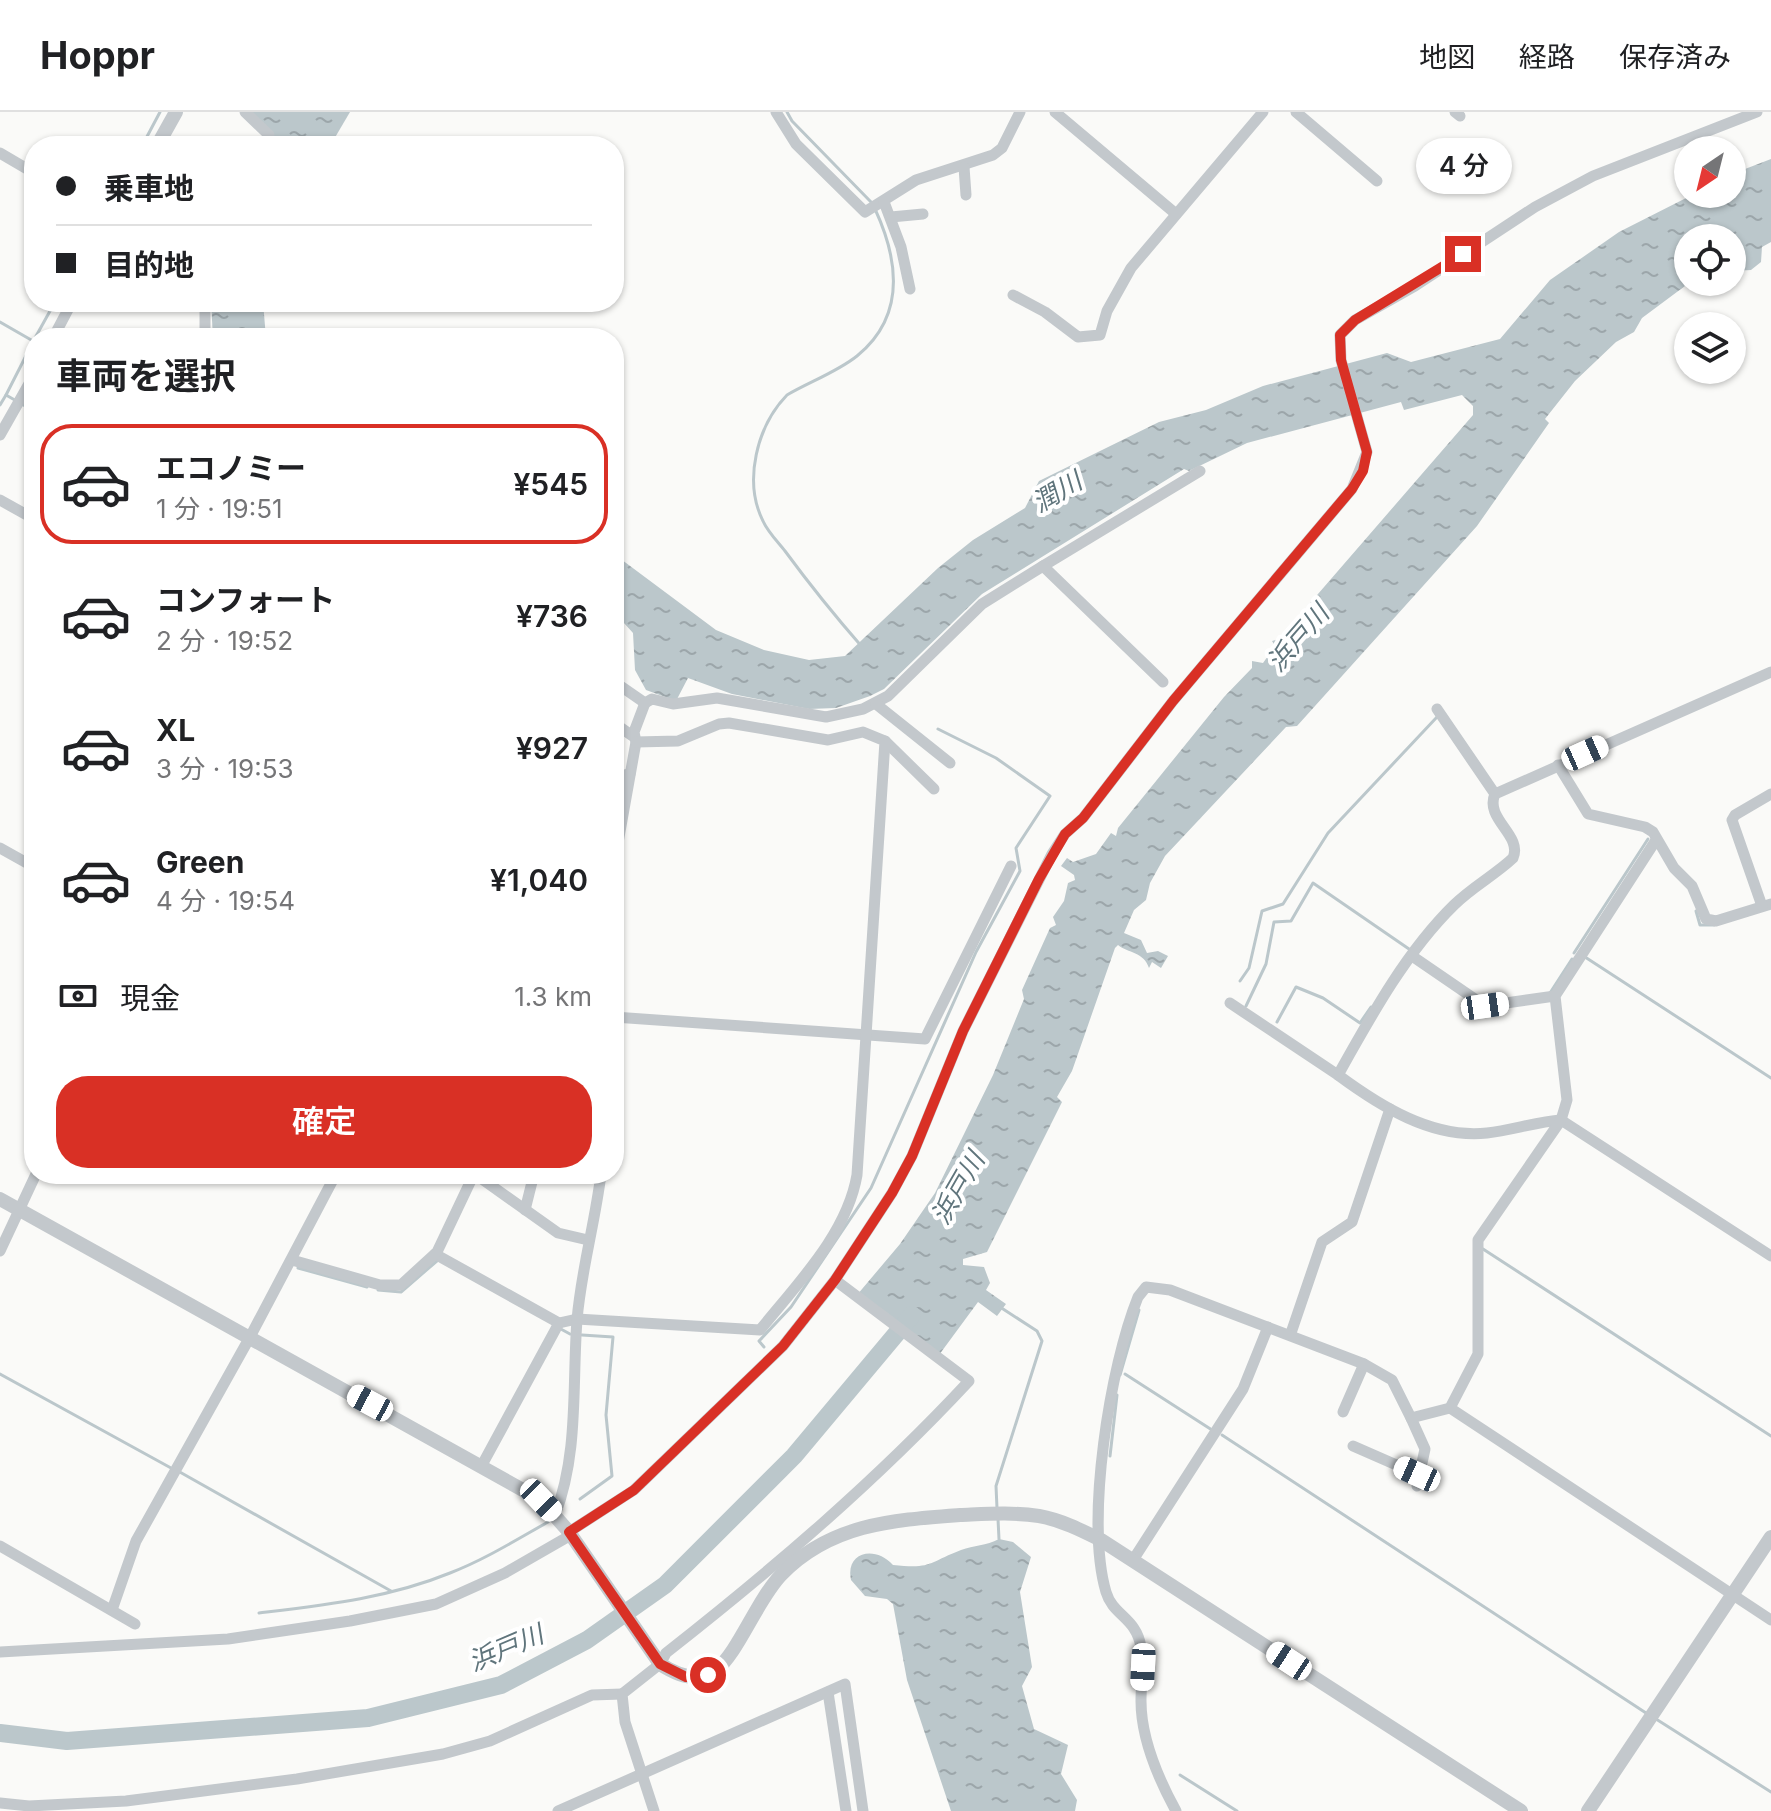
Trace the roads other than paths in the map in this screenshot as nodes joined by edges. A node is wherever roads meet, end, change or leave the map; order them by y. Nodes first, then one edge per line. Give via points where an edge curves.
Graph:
1 (176, 112) edge
2 (245, 112) edge
3 (776, 112) edge
4 (1020, 112) edge
5 (1055, 112) edge
6 (1263, 112) edge
7 (1296, 112) edge
8 (1757, 112) edge
9 (163, 136) edge
10 (269, 136) edge
11 (0, 153) edge
12 (24, 167) edge
13 (964, 167) junction
14 (1377, 181) dead end
15 (966, 195) dead end
16 (882, 204) junction
17 (923, 214) dead end
18 (1176, 214) junction
19 (891, 217) junction
20 (910, 289) dead end
21 (1013, 295) dead end
22 (24, 393) edge
23 (0, 435) edge
24 (1200, 471) dead end
25 (0, 500) edge
26 (24, 513) edge
27 (1043, 566) junction
28 (1771, 672) edge
29 (1163, 682) dead end
30 (624, 689) edge
31 (876, 704) junction
32 (644, 706) junction
33 (1437, 709) dead end
34 (624, 730) edge
35 (634, 737) junction
36 (885, 741) junction
37 (950, 763) dead end
38 (1558, 765) junction
39 (630, 774) junction
40 (624, 775) edge
41 (934, 789) dead end
42 (1495, 794) junction
43 (1771, 794) edge
44 (624, 808) edge
45 (1656, 840) junction
46 (0, 848) edge
47 (24, 861) edge
48 (1011, 866) dead end
49 (1766, 905) edge
50 (1412, 956) junction
51 (1555, 996) junction
52 (1230, 1003) dead end
53 (624, 1018) edge
54 (866, 1034) junction
55 (1338, 1075) junction
56 (1390, 1109) junction
57 (1561, 1120) junction
58 (31, 1184) edge
59 (331, 1184) edge
60 (470, 1184) edge
61 (489, 1184) edge
62 (532, 1184) edge
63 (599, 1184) edge
64 (0, 1199) edge
65 (17, 1209) junction
66 (525, 1210) junction
67 (588, 1240) junction
68 (0, 1251) edge
69 (435, 1254) junction
70 (1771, 1256) edge
71 (292, 1260) junction
72 (835, 1280) junction
73 (577, 1319) junction
74 (559, 1323) junction
75 (1268, 1327) junction
76 (1291, 1333) junction
77 (250, 1337) junction
78 (1364, 1364) junction
79 (1450, 1408) junction
80 (1343, 1412) dead end
81 (1411, 1418) junction
82 (1353, 1446) dead end
83 (482, 1465) junction
84 (555, 1515) junction
85 (570, 1533) junction
86 (1771, 1537) edge
87 (1101, 1540) junction
88 (0, 1546) edge
89 (1133, 1560) junction
90 (1733, 1595) junction
91 (112, 1610) junction
92 (1771, 1620) edge
93 (135, 1624) dead end
94 (0, 1652) edge
95 (660, 1664) junction
96 (828, 1692) junction
97 (618, 1694) junction
98 (640, 1776) junction
99 (0, 1803) edge
100 (558, 1811) edge
101 (654, 1811) edge
102 (846, 1811) edge
103 (863, 1811) edge
104 (1176, 1811) edge
105 (1521, 1811) edge
106 (1588, 1811) edge

1 - 9 street
2 - 10 street
3 - 16 street via 796,144 865,212
4 - 13 street via 1002,148
5 - 18 street
6 - 18 street
7 - 14 street
8 - 72 street via 1593,176 1535,207 1355,320 1340,335 1341,360 1367,452 1363,471 1065,834 998,955 912,1156
11 - 12 street
13 - 15 street
13 - 16 street via 916,180
16 - 19 street
17 - 19 street
18 - 21 street via 1131,268 1100,335 1078,337
19 - 20 street
22 - 23 street
24 - 27 street
25 - 26 street
27 - 29 street
27 - 31 street via 982,604
28 - 38 street
30 - 32 street
31 - 32 street via 826,717 717,698 673,704 652,699
31 - 37 street
32 - 35 street
33 - 42 street
34 - 35 street
35 - 36 street via 678,741 729,723 828,740 863,732
35 - 39 street
36 - 41 street
36 - 54 street
38 - 42 street
38 - 45 street via 1588,814 1645,827
39 - 40 street
39 - 44 street
42 - 50 street via 1493,810 1514,845 1513,858 1454,905
43 - 49 street via 1732,820
45 - 49 street via 1692,886 1706,919 1716,921
45 - 51 street
46 - 47 street
48 - 54 street via 925,1039
50 - 51 street via 1485,1006
50 - 55 street
51 - 57 street via 1567,1100
52 - 55 street
53 - 54 street
54 - 73 street via 852,1202 809,1269 760,1330
55 - 56 street
56 - 57 street via 1460,1133
56 - 76 street via 1352,1222 1322,1242
57 - 70 street
57 - 79 street via 1478,1240 1478,1354
58 - 65 street
59 - 71 street
60 - 69 street
61 - 66 street
62 - 66 street
63 - 67 street
64 - 65 street
65 - 68 street
65 - 77 street
66 - 67 street via 558,1233
67 - 73 street
69 - 71 street via 401,1285 380,1285
69 - 74 street
71 - 77 street
72 - 85 street via 783,1346 634,1490
72 - 95 street via 969,1381 808,1539 666,1653
73 - 74 street
73 - 84 street via 574,1419
74 - 83 street
75 - 76 street
75 - 87 street via 1170,1290 1142,1289 1113,1381 1104,1444
75 - 89 street via 1243,1389
76 - 78 street
77 - 83 street
77 - 91 street via 136,1541
78 - 80 street
78 - 81 street via 1392,1380
79 - 81 street
79 - 90 street
81 - 82 street via 1425,1449 1417,1480
83 - 84 street
84 - 85 street
85 - 94 street via 505,1573 436,1604 393,1613 228,1639
85 - 95 street
86 - 90 street
87 - 89 street
87 - 95 street via 1053,1519 1012,1513 888,1521 836,1535 782,1573 715,1671 686,1677
87 - 104 street via 1106,1592 1136,1626 1144,1728
88 - 91 street
89 - 105 street
90 - 92 street
90 - 106 street
91 - 93 street
95 - 97 street
96 - 98 street
96 - 102 street
96 - 103 street via 845,1684
97 - 98 street
97 - 99 street via 592,1695 490,1741 443,1754 126,1801
98 - 100 street
98 - 101 street

